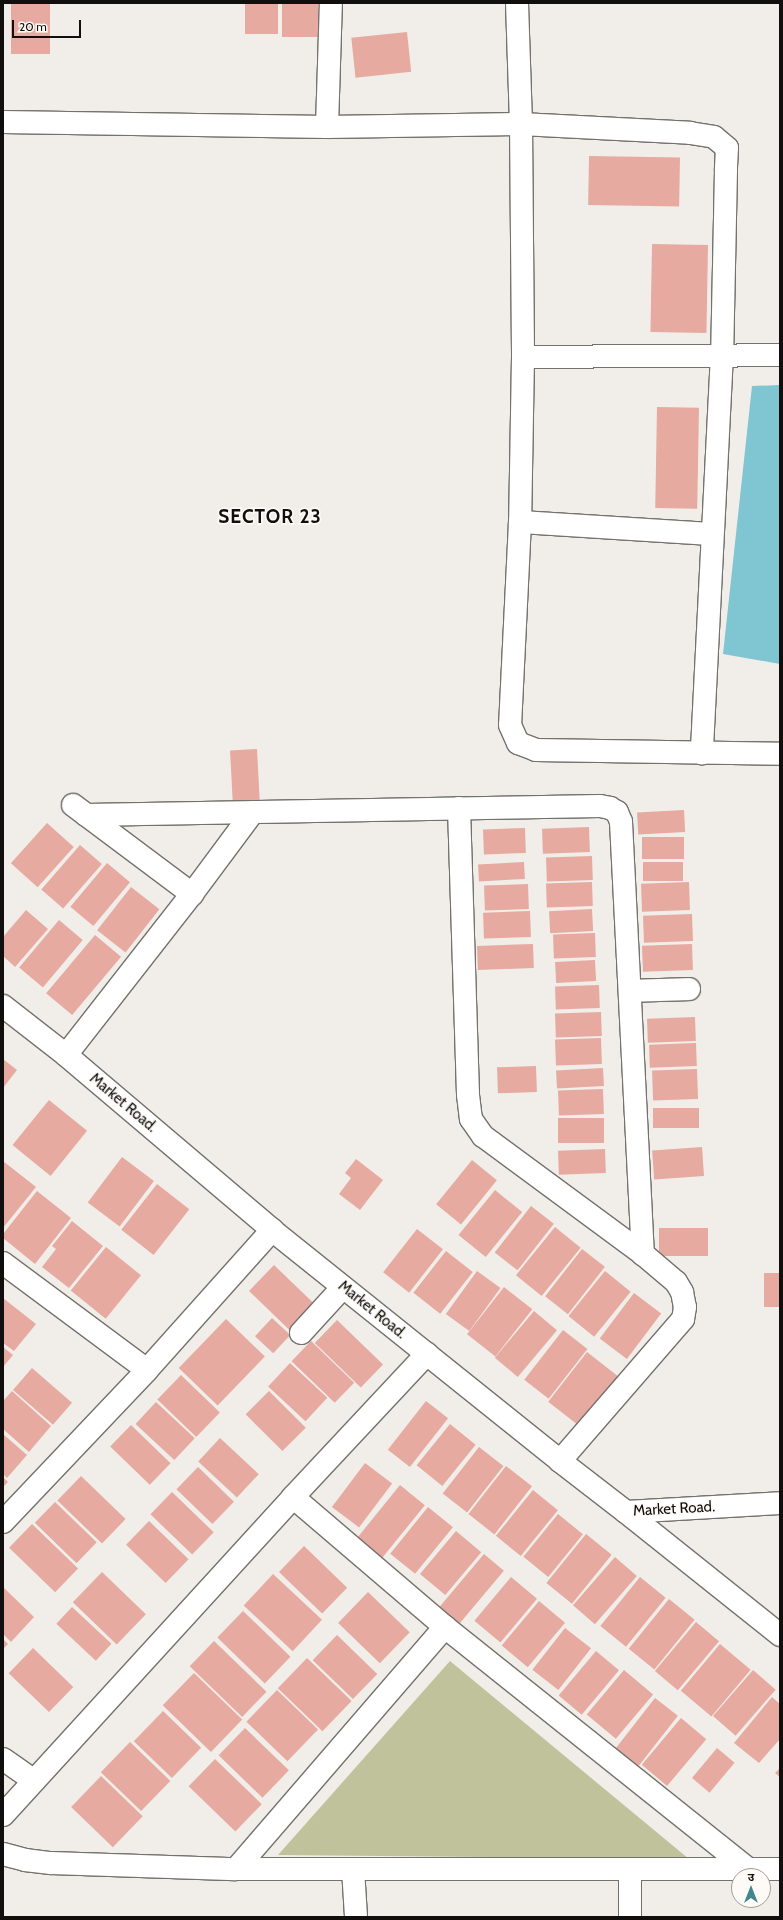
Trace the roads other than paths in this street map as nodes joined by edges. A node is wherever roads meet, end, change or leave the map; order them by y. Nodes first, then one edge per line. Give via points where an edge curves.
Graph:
1 (330, 3) edge
2 (517, 3) edge
3 (3, 122) edge
4 (521, 124) junction
5 (327, 127) junction
6 (722, 354) junction
7 (780, 355) edge
8 (523, 357) junction
9 (520, 522) junction
10 (712, 534) junction
11 (702, 753) junction
12 (780, 754) edge
13 (460, 808) junction
14 (253, 812) junction
15 (192, 894) junction
16 (689, 990) dead end
17 (630, 991) junction
18 (3, 1006) edge
19 (66, 1054) junction
20 (272, 1230) junction
21 (643, 1254) junction
22 (3, 1263) edge
23 (343, 1287) junction
24 (301, 1333) dead end
25 (427, 1354) junction
26 (146, 1370) junction
27 (560, 1461) junction
28 (293, 1497) junction
29 (780, 1503) edge
30 (626, 1512) junction
31 (3, 1522) edge
32 (445, 1627) junction
33 (780, 1635) edge
34 (3, 1759) edge
35 (34, 1781) junction
36 (3, 1815) edge
37 (3, 1854) edge
38 (747, 1868) edge
39 (236, 1869) junction
40 (353, 1869) junction
41 (630, 1869) junction
42 (731, 1869) edge
43 (356, 1917) edge
44 (630, 1917) edge

1 - 5 street
2 - 4 street
3 - 5 street
4 - 5 street
4 - 6 street via 690,133 714,137 727,148
4 - 8 street
6 - 7 street
6 - 8 street
6 - 10 street
8 - 9 street
9 - 10 street
9 - 11 street via 510,725 518,743 536,750
10 - 11 street
11 - 12 street
13 - 14 street
13 - 17 street via 600,806 617,812 621,822
13 - 21 street via 468,1095 471,1119 483,1136
14 - 15 street
14 - 15 street via 80,810
15 - 19 street
16 - 17 street
17 - 21 street
18 - 19 street, Market Road.
19 - 20 street, Market Road.
20 - 23 street, Market Road.
20 - 26 street
21 - 27 street via 676,1282 682,1292 685,1307 683,1320
22 - 26 street
23 - 24 street
23 - 25 street, Market Road.
25 - 27 street, Market Road.
25 - 28 street
26 - 31 street
27 - 30 street, Market Road.
28 - 32 street
28 - 35 street
29 - 30 street, Market Road.
30 - 33 street
32 - 38 street
32 - 39 street
34 - 35 street
35 - 36 street
37 - 39 street via 51,1863
39 - 40 street
40 - 41 street
40 - 43 street
41 - 42 street
41 - 44 street

